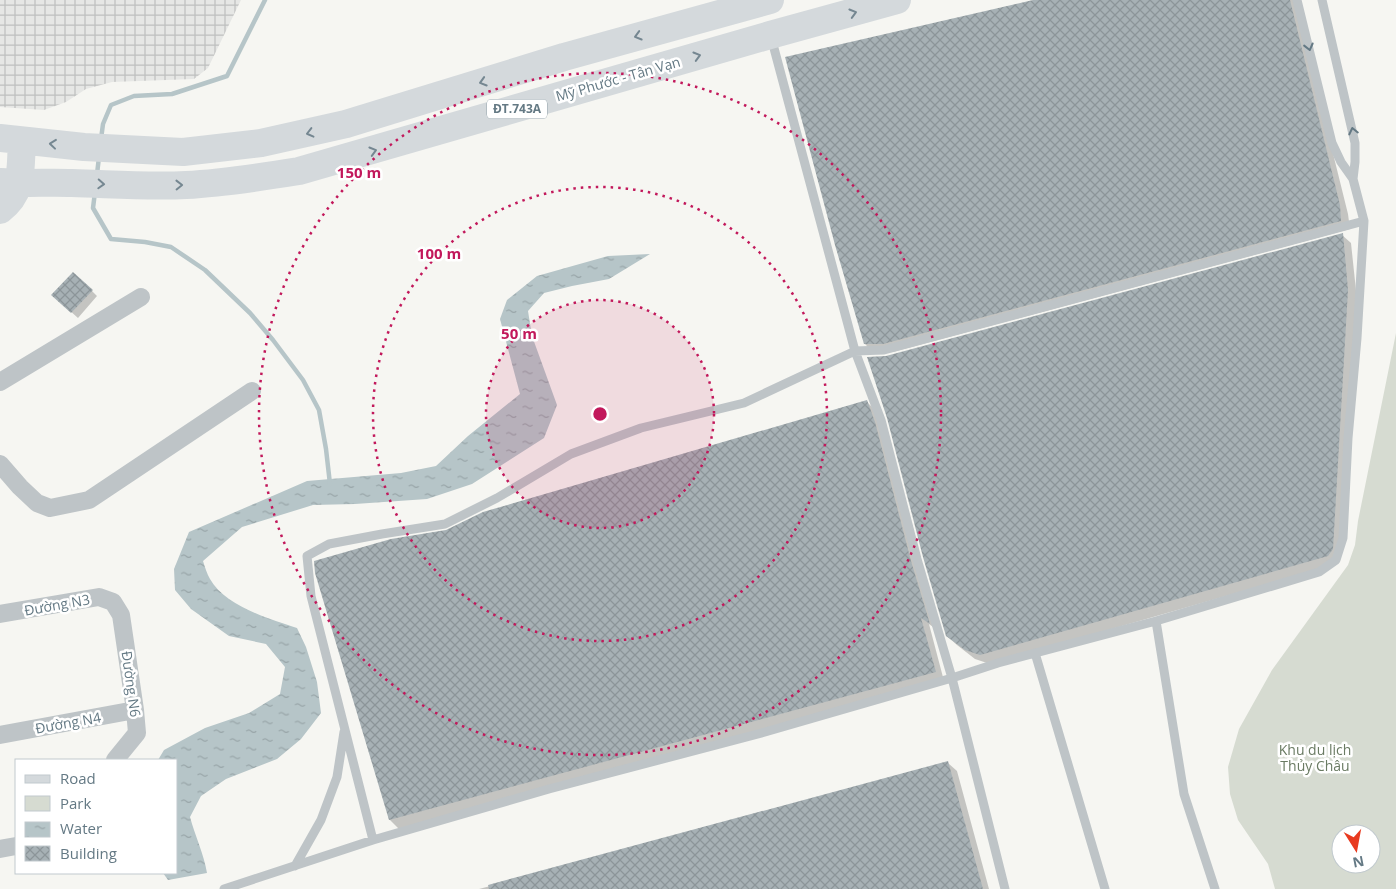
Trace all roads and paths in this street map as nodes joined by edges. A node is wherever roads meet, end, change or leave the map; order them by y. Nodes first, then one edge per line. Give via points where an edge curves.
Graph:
1 (897, 0) edge
2 (1297, 0) edge
3 (1322, 0) edge
4 (756, 2) edge
5 (770, 35) junction
6 (11, 139) edge
7 (10, 174) edge
8 (1353, 179) junction
9 (0, 210) edge
10 (1364, 221) junction
11 (141, 297) dead end
12 (855, 351) junction
13 (0, 382) edge
14 (252, 391) dead end
15 (0, 464) edge
16 (113, 602) joint
17 (0, 614) edge
18 (1156, 621) junction
19 (1035, 654) junction
20 (952, 678) junction
21 (135, 710) junction
22 (344, 727) junction
23 (0, 735) edge
24 (116, 759) edge
25 (373, 840) junction
26 (15, 846) edge
27 (0, 849) edge
28 (295, 866) junction
29 (229, 888) edge
30 (1005, 889) edge
31 (1105, 889) edge
32 (1216, 889) edge

5 -> 1 main road, Mỹ Phước - Tân Vạn / ĐT.743A
2 -> 8 lane via 1332,143
8 -> 3 lane via 1355,143
4 -> 6 main road, ĐT.743A via 346,124 261,143 184,152 84,147
7 -> 5 main road, Mỹ Phước - Tân Vạn / ĐT.743A via 71,183 130,186 186,185 299,171
5 - 12 lane
6 - 7 main road
7 - 9 main road via 14,198
8 - 10 lane
10 - 12 lane via 884,350
10 - 18 lane via 1343,538 1336,560 1319,572
11 - 13 street
12 - 20 lane via 881,420
12 - 22 lane via 744,403 641,428 571,454 497,498 445,524 329,544 307,556 311,596
14 - 15 street via 89,500 50,508 44,506 20,487
16 - 17 street, Đường N3 via 100,597
16 - 21 street, Đường N6 via 121,615
18 - 19 lane
18 - 32 lane via 1184,794
19 - 20 lane
19 - 31 lane
20 - 25 lane
20 - 30 lane
21 - 23 street, Đường N4
21 - 24 street, Đường N6 via 137,733
22 - 25 lane
22 - 28 lane via 337,777 322,820
25 - 28 lane
26 - 27 street
28 - 29 lane

